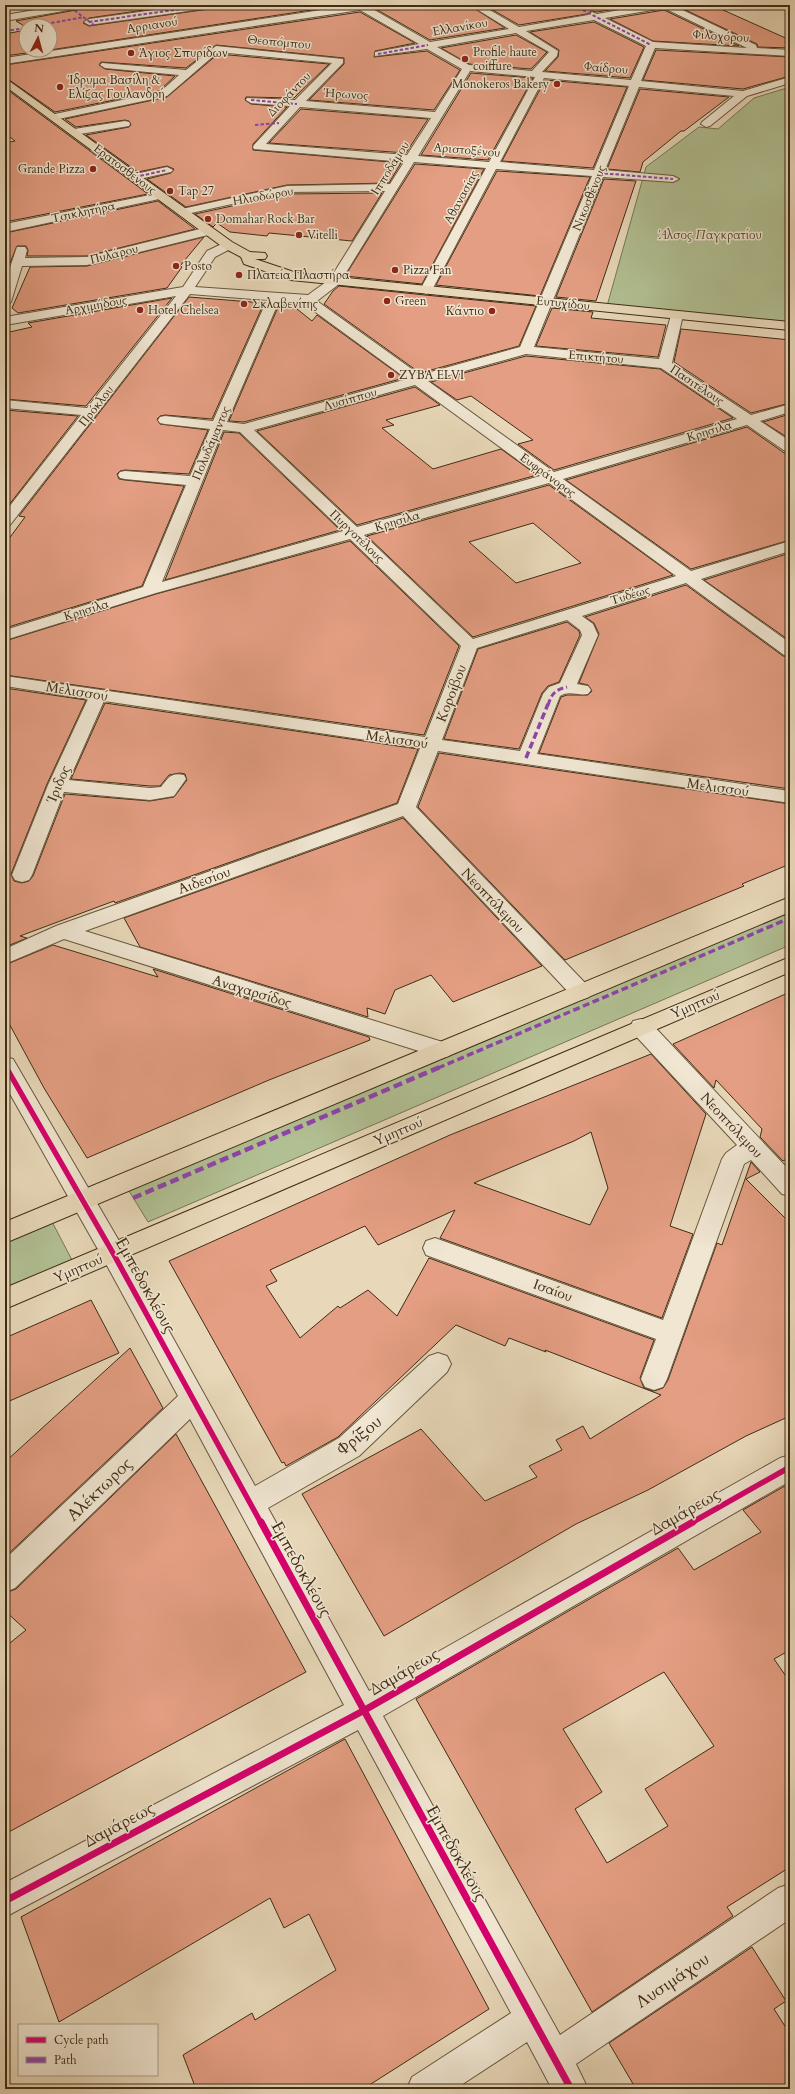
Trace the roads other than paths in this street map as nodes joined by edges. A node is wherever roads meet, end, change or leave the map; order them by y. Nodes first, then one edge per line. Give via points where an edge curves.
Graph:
1 (81, 5) edge
2 (209, 5) edge
3 (373, 5) edge
4 (475, 5) edge
5 (574, 5) edge
6 (664, 5) edge
7 (69, 6) edge
8 (360, 6) edge
9 (596, 17) junction
10 (5, 18) edge
11 (89, 22) junction
12 (58, 24) edge
13 (18, 29) edge
14 (516, 30) junction
15 (5, 31) edge
16 (651, 44) junction
17 (428, 45) junction
18 (763, 52) junction
19 (790, 53) edge
20 (378, 54) dead end
21 (340, 60) joint
22 (5, 61) edge
23 (105, 65) dead end
24 (467, 68) junction
25 (188, 73) junction
26 (538, 74) junction
27 (790, 80) edge
28 (5, 81) edge
29 (635, 84) junction
30 (743, 94) junction
31 (251, 100) dead end
32 (297, 104) junction
33 (438, 115) junction
34 (54, 117) junction
35 (279, 123) junction
36 (125, 124) dead end
37 (706, 124) dead end
38 (254, 126) dead end
39 (74, 132) junction
40 (258, 147) joint
41 (411, 158) junction
42 (493, 165) junction
43 (167, 170) dead end
44 (599, 173) junction
45 (135, 177) junction
46 (673, 179) dead end
47 (394, 187) junction
48 (160, 196) junction
49 (182, 212) junction
50 (5, 228) edge
51 (208, 231) junction
52 (228, 245) junction
53 (336, 281) junction
54 (187, 290) junction
55 (426, 290) junction
56 (275, 296) junction
57 (306, 299) junction
58 (5, 302) edge
59 (546, 302) junction
60 (677, 315) junction
61 (5, 321) edge
62 (790, 326) edge
63 (526, 350) junction
64 (665, 364) junction
65 (417, 380) junction
66 (5, 404) edge
67 (790, 408) edge
68 (90, 412) junction
69 (747, 419) junction
70 (165, 420) dead end
71 (218, 426) junction
72 (244, 428) junction
73 (790, 448) edge
74 (125, 476) dead end
75 (551, 478) junction
76 (195, 481) junction
77 (5, 522) edge
78 (354, 532) junction
79 (790, 546) edge
80 (689, 577) junction
81 (150, 590) junction
82 (569, 614) junction
83 (5, 635) edge
84 (470, 645) junction
85 (790, 651) edge
86 (5, 681) edge
87 (98, 695) junction
88 (432, 744) junction
89 (526, 758) junction
90 (177, 779) dead end
91 (57, 785) junction
92 (790, 797) edge
93 (406, 808) junction
94 (22, 875) dead end
95 (790, 904) edge
96 (63, 931) junction
97 (5, 957) edge
98 (790, 964) edge
99 (580, 992) junction
100 (641, 1027) junction
101 (441, 1050) junction
102 (5, 1065) edge
103 (753, 1147) junction
104 (788, 1183) edge
105 (83, 1200) junction
106 (5, 1233) edge
107 (435, 1248) dead end
108 (113, 1253) junction
109 (5, 1299) edge
110 (670, 1333) junction
111 (438, 1364) dead end
112 (654, 1379) dead end
113 (193, 1399) junction
114 (790, 1467) edge
115 (250, 1504) junction
116 (5, 1578) edge
117 (363, 1711) junction
118 (790, 1900) edge
119 (5, 1901) edge
120 (532, 2019) junction
121 (554, 2059) junction
122 (424, 2089) edge
123 (571, 2089) edge

1 - 7 street
2 - 11 street
3 - 8 street, Αρριανού
4 - 14 street
5 - 9 street
6 - 9 street, Ελλανίκου
6 - 18 street
7 - 10 street
7 - 11 street
8 - 17 street
8 - 22 street, Αρριανού
9 - 14 street, Ελλανίκου
9 - 16 street
11 - 12 street
13 - 15 street
14 - 17 street, Ελλανίκου
14 - 26 street, Αθανασίας via 553,51 554,54
16 - 18 street, Φιλοχόρου
16 - 29 street, Νικοσθένους
17 - 20 street, Ελλανίκου
17 - 24 street
18 - 19 street, Φιλοχόρου
21 - 25 street, Θεοπόμπου via 216,49
21 - 32 street, Διοφάντου
23 - 25 street
24 - 26 street, Φαίδρου
24 - 33 street, Ιπποδάμου
25 - 34 street via 164,94
26 - 29 street, Φαίδρου
26 - 42 street, Αθανασίας
27 - 30 street
28 - 34 main road, Ερατοσθένους
29 - 30 street, Φαίδρου
29 - 44 street, Νικοσθένους
30 - 37 street
31 - 32 street, Ήρωνος
32 - 33 street, Ήρωνος
32 - 35 street, Διοφάντου
33 - 41 street, Ιπποδάμου
34 - 39 main road, Ερατοσθένους
35 - 38 street
35 - 40 street, Διοφάντου
36 - 39 street
39 - 45 main road, Ερατοσθένους
40 - 41 street, Αριστοξένου
41 - 42 street, Αριστοξένου
41 - 47 street, Ιπποδάμου
42 - 44 street, Αριστοξένου
42 - 55 street, Αθανασίας
43 - 45 street
44 - 46 street, Αριστοξένου
44 - 59 street, Νικοσθένους
45 - 48 main road, Ερατοσθένους
47 - 49 street, Ηλιοδώρου via 287,190
47 - 53 street, Ιπποδάμου
48 - 49 main road, Ερατοσθένους
48 - 50 street, Τσικλητήρα
49 - 51 main road, Ερατοσθένους
51 - 52 main road, Ερατοσθένους
51 - 58 street, Πυλάρου via 87,261 19,256
52 - 53 main road, Ερατοσθένους via 247,255 248,261 279,273
52 - 54 street via 211,254
53 - 55 main road, Ευτυχίδου
53 - 57 street via 312,298
54 - 56 street
54 - 61 street, Αρχιμήδους
54 - 68 street, Πρόκλου
55 - 59 main road, Ευτυχίδου
56 - 57 street
56 - 71 street, Πολυδάμαντος
57 - 65 street, Ευφράνορος
59 - 60 main road, Ευτυχίδου
59 - 63 street, Νικοσθένους
60 - 62 main road, Ευτυχίδου
60 - 64 street, Πασιτέλους
63 - 64 street, Επικτήτου
63 - 65 street, Λυσίππου
64 - 69 street, Πασιτέλους
65 - 72 street, Λυσίππου
65 - 75 street, Ευφράνορος
66 - 68 street
67 - 69 street, Κρησίλα
68 - 77 street, Πρόκλου
69 - 73 street, Πασιτέλους
69 - 75 street, Κρησίλα
70 - 71 street, Λυσίππου
71 - 72 street, Λυσίππου
71 - 76 street, Πολυδάμαντος
72 - 78 street, Πυργοτέλους
74 - 76 street
75 - 78 street, Κρησίλα
75 - 80 street, Ευφράνορος
76 - 81 street, Πολυδάμαντος
78 - 81 street, Κρησίλα
78 - 84 street, Πυργοτέλους
79 - 80 street, Τυδέως
80 - 82 street, Τυδέως
80 - 85 street, Ευφράνορος
81 - 83 street, Κρησίλα
82 - 84 street, Τυδέως
82 - 89 street via 597,640 574,688 556,690 552,694
84 - 88 street, Κοροίβου
86 - 87 street, Μελισσού
87 - 88 street, Μελισσού
87 - 91 street, Ίριδος
88 - 89 street, Μελισσού
88 - 93 street, Κοροίβου
89 - 92 street, Μελισσού
90 - 91 street via 167,792 150,794
91 - 94 street, Ίριδος
93 - 96 street, Αιδεσίου
93 - 99 street, Νεοπτόλεμου
95 - 99 main road
96 - 97 street, Αιδεσίου
96 - 101 street, Αναχαρσίδος
98 - 100 main road, Υμηττού
99 - 101 main road
100 - 103 street, Νεοπτόλεμου
100 - 108 main road, Υμηττού
101 - 105 main road
102 - 105 street, Εμπεδοκλέους
103 - 104 street, Νεοπτόλεμου
103 - 110 street via 734,1159
105 - 106 main road
105 - 108 street, Εμπεδοκλέους
107 - 110 street, Ισαίου
108 - 109 main road, Υμηττού
108 - 113 street, Εμπεδοκλέους
110 - 112 street
111 - 115 street, Φρίξου via 349,1447
113 - 115 street, Εμπεδοκλέους
113 - 116 street, Αλέκτωρος
114 - 117 street, Δαμάρεως
115 - 117 street, Εμπεδοκλέους
117 - 119 street, Δαμάρεως
117 - 120 street, Εμπεδοκλέους
118 - 121 street, Λυσιμάχου
120 - 121 street, Εμπεδοκλέους
120 - 122 street
121 - 123 street, Εμπεδοκλέους

